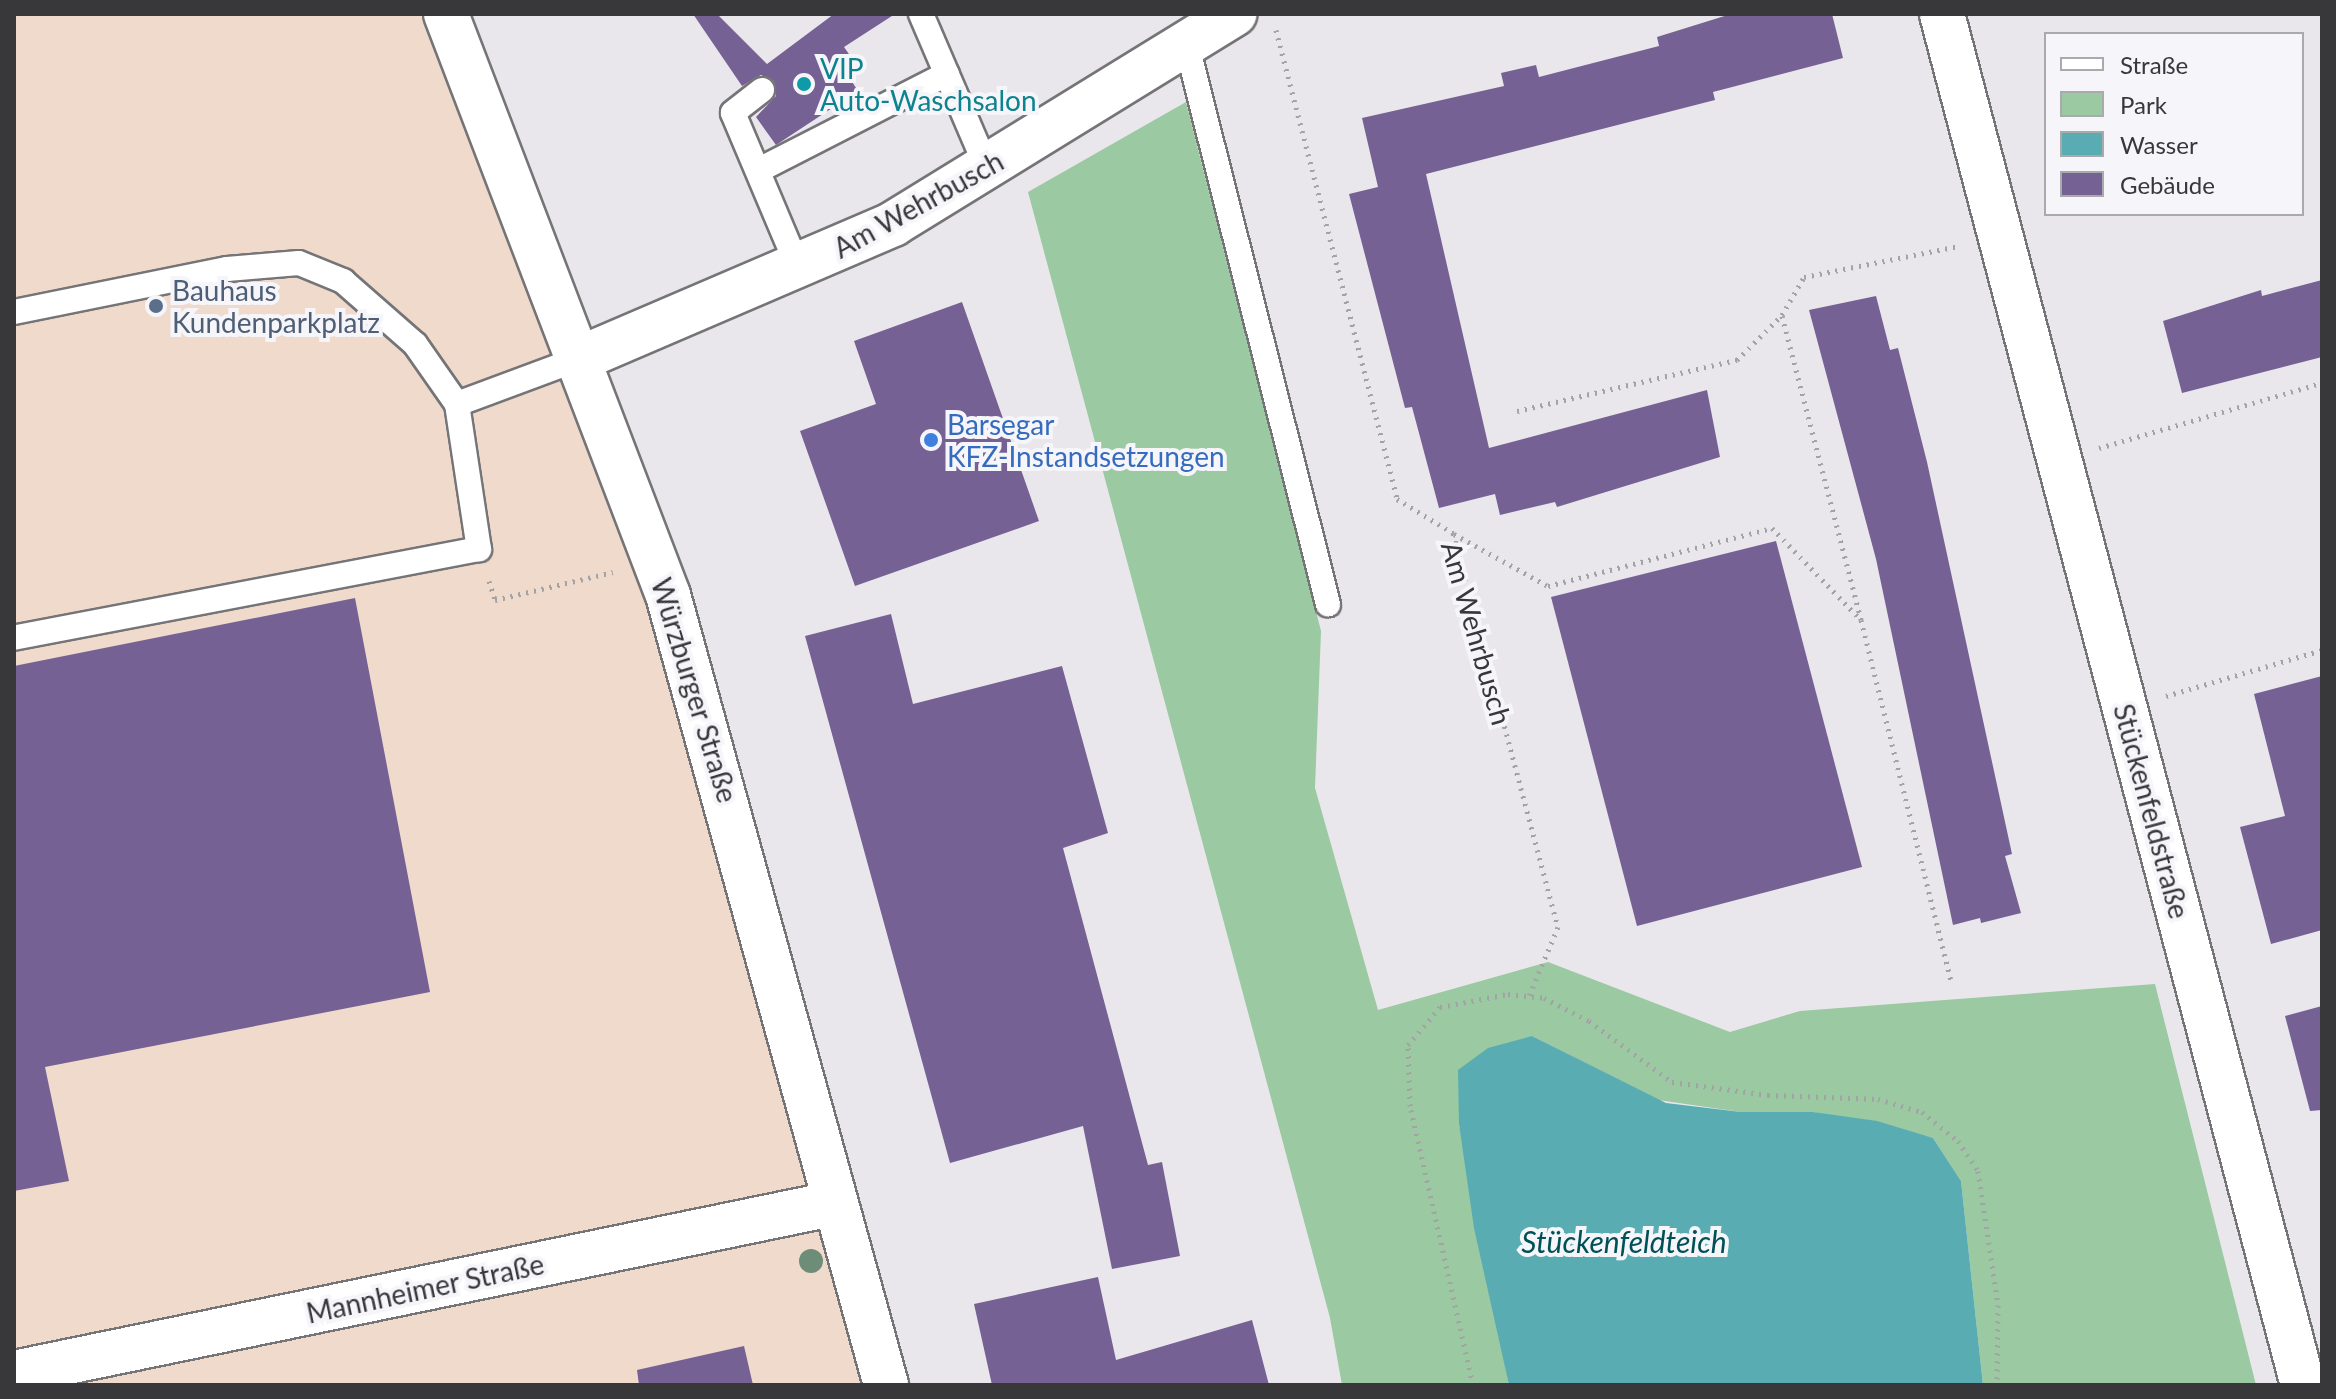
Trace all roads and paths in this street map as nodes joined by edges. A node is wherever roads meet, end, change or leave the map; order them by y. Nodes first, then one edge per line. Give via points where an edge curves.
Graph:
1 (446, 14) edge
2 (921, 14) edge
3 (1235, 14) edge
4 (1272, 14) edge
5 (1942, 14) edge
6 (1187, 46) junction
7 (947, 74) junction
8 (762, 90) dead end
9 (987, 168) junction
10 (759, 170) junction
11 (2001, 237) junction
12 (798, 267) junction
13 (14, 312) edge
14 (1782, 315) junction
15 (581, 358) junction
16 (2322, 383) edge
17 (457, 404) junction
18 (1517, 411) dead end
19 (2060, 459) junction
20 (1453, 533) junction
21 (479, 549) junction
22 (656, 562) junction
23 (1328, 604) dead end
24 (1861, 620) junction
25 (14, 638) edge
26 (2322, 650) edge
27 (2125, 708) junction
28 (1951, 980) dead end
29 (1529, 996) junction
30 (836, 1203) junction
31 (14, 1373) edge
32 (886, 1385) edge
33 (1473, 1385) edge
34 (1997, 1385) edge
35 (2303, 1385) edge

1 - 15 street, Würzburger Straße
2 - 7 lane
3 - 6 street, Am Wehrbusch
4 - 20 path, Am Wehrbusch via 1397,499
5 - 11 street, Stückenfeldstraße
6 - 9 street, Am Wehrbusch
6 - 23 lane
7 - 9 lane
7 - 10 lane
8 - 10 lane via 733,113
9 - 12 street, Am Wehrbusch via 893,224
10 - 12 lane
11 - 14 path via 1804,277
11 - 19 street, Stückenfeldstraße
12 - 15 street, Am Wehrbusch
13 - 17 lane via 227,269 299,263 343,281 415,344
14 - 18 path via 1737,360
14 - 24 path
15 - 17 lane
15 - 22 street, Würzburger Straße
16 - 19 path
17 - 21 lane
19 - 27 street, Stückenfeldstraße
20 - 24 path via 1548,586 1772,528
20 - 29 path, Am Wehrbusch via 1558,927
21 - 22 path via 495,600
21 - 25 lane
22 - 30 street, Würzburger Straße via 738,832
24 - 28 path
26 - 27 path
27 - 35 street, Stückenfeldstraße
29 - 33 path via 1508,994 1440,1007 1408,1045 1410,1106
29 - 34 path via 1589,1021 1672,1082 1878,1099 1922,1112 1958,1141 1978,1171 1991,1233
30 - 31 street, Mannheimer Straße
30 - 32 street, Würzburger Straße

